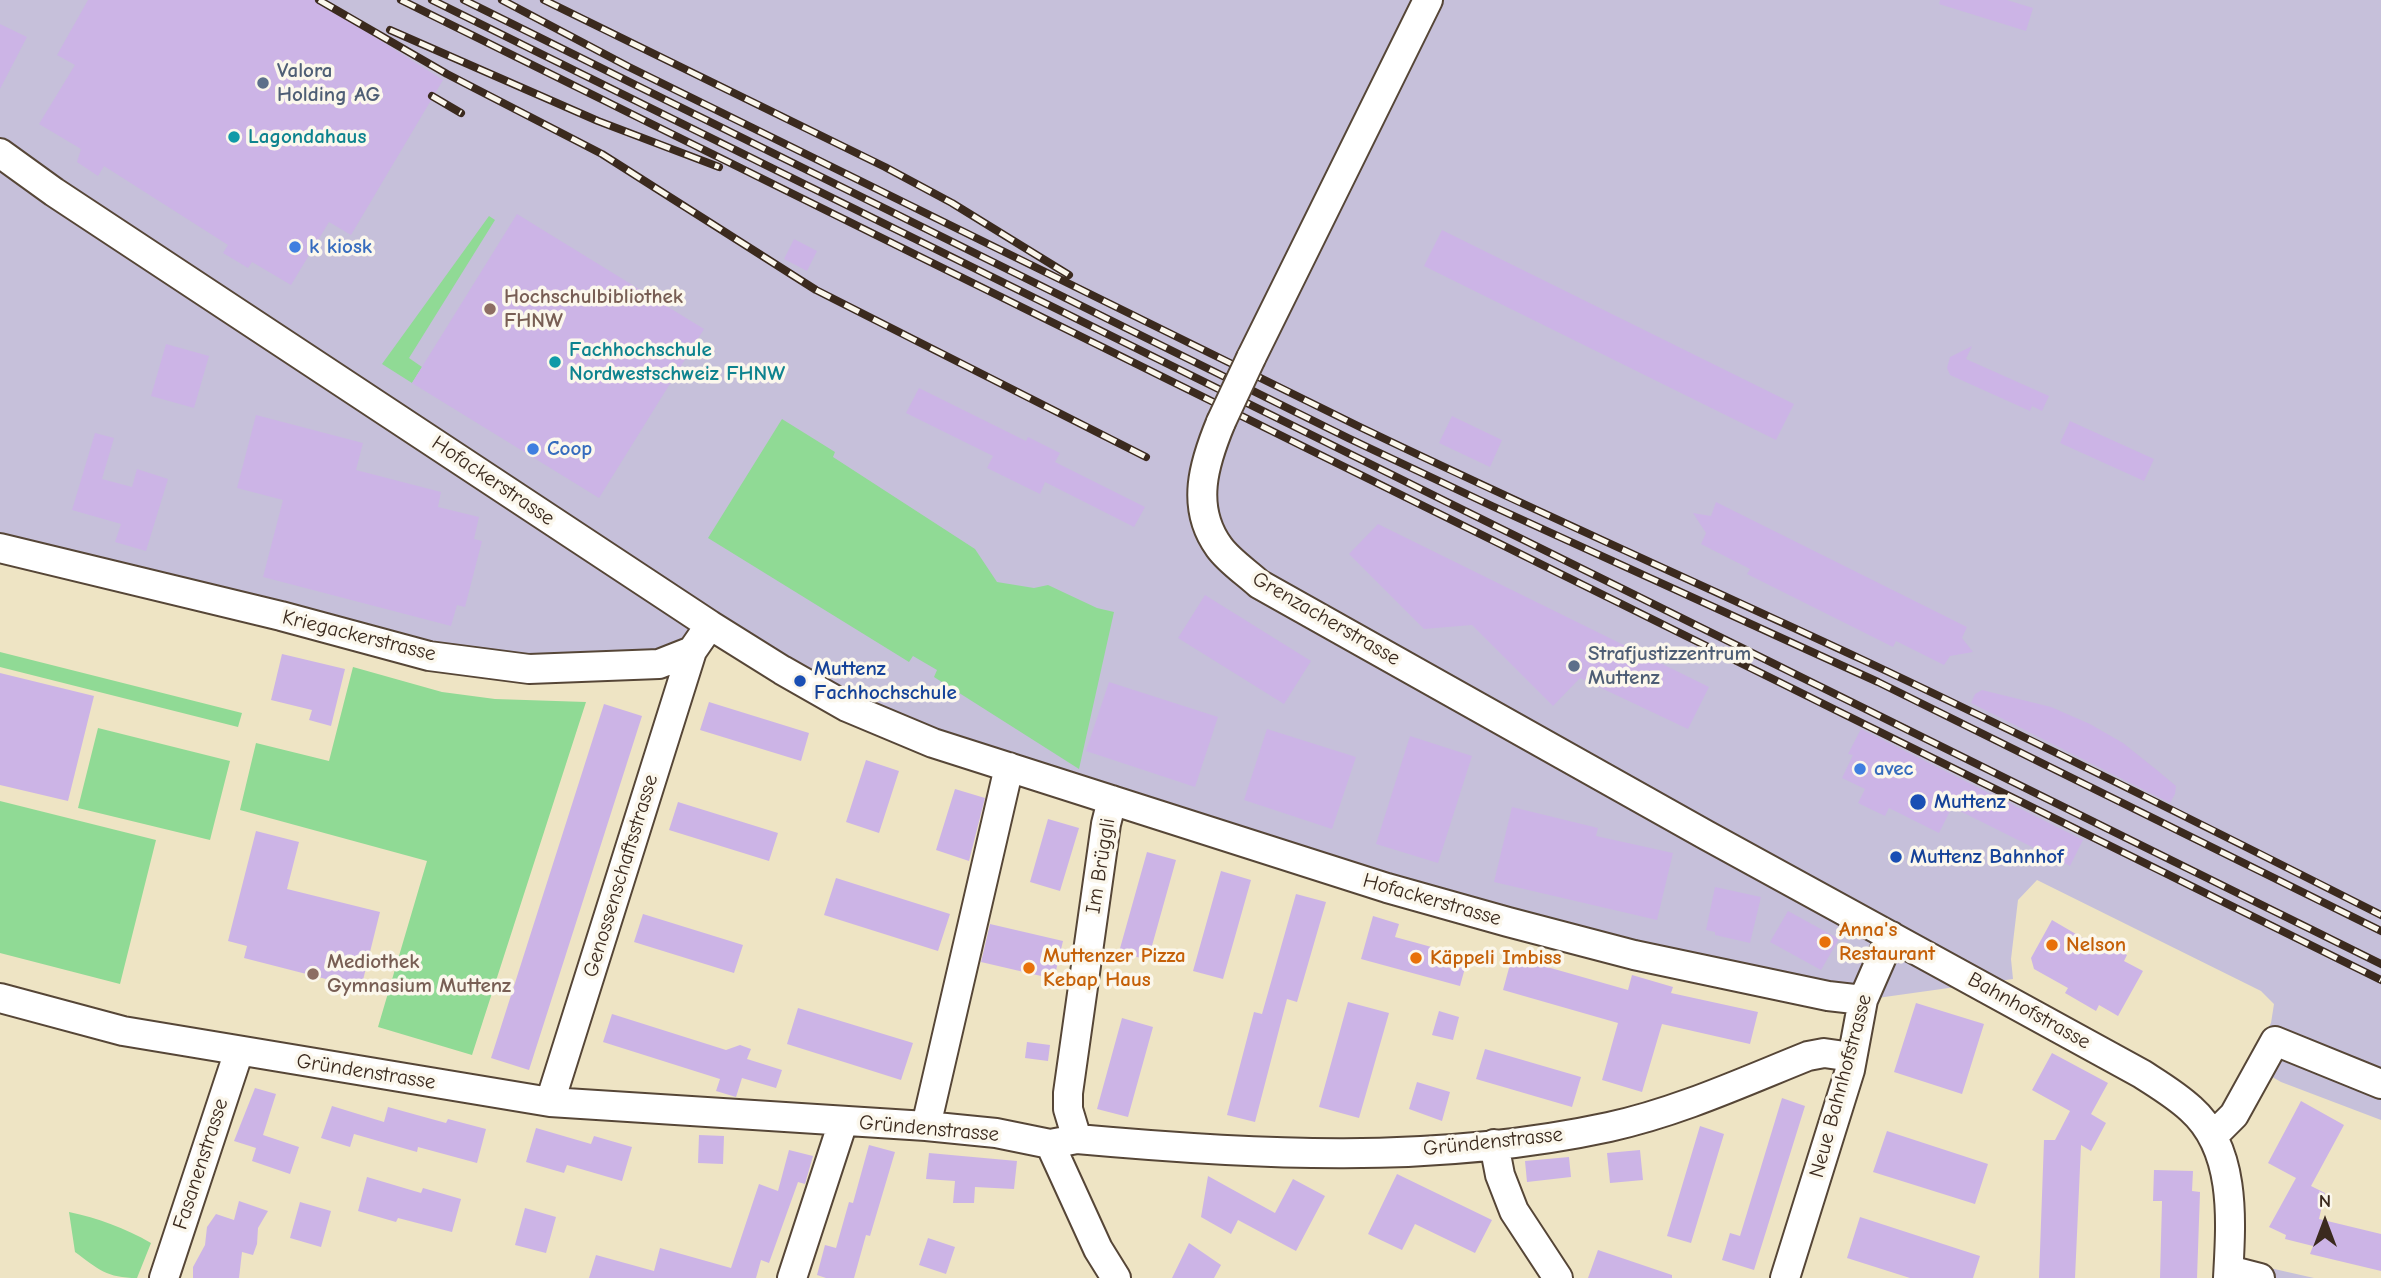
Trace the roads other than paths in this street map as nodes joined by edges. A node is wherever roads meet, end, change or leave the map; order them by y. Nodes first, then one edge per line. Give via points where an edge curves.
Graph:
1 (1429, 0) edge
2 (0, 153) edge
3 (0, 548) edge
4 (710, 625) junction
5 (692, 651) junction
6 (1009, 766) junction
7 (1112, 800) junction
8 (1706, 835) joint
9 (1891, 936) junction
10 (0, 998) edge
11 (1863, 1000) junction
12 (239, 1051) junction
13 (1852, 1057) junction
14 (2381, 1084) edge
15 (550, 1102) junction
16 (843, 1122) junction
17 (926, 1126) junction
18 (2213, 1136) junction
19 (1064, 1142) junction
20 (1494, 1144) junction
21 (2229, 1274) edge
22 (163, 1278) edge
23 (792, 1278) edge
24 (1116, 1278) edge
25 (1558, 1278) edge
26 (1785, 1278) edge
27 (2260, 1278) edge

1 - 8 street, Grenzacherstrasse, bridge via 1221,422 1208,454 1202,506 1220,549 1259,584
2 - 4 street, Hofackerstrasse
3 - 5 street, Kriegackerstrasse via 429,656 529,669 581,669 659,664
4 - 5 street
4 - 6 street, Hofackerstrasse via 858,712 933,743
5 - 15 street, Genossenschaftsstrasse
6 - 7 street, Hofackerstrasse
6 - 17 street
7 - 11 street, Hofackerstrasse via 1508,922 1634,955
7 - 19 street, Im Brüggli
8 - 9 street, Bahnhofstrasse
9 - 11 street, Neue Bahnhofstrasse
9 - 18 street, Bahnhofstrasse via 2142,1074 2193,1110
10 - 12 street, Gründenstrasse via 123,1031
11 - 13 street, Neue Bahnhofstrasse
12 - 15 street, Gründenstrasse
12 - 22 street, Fasanenstrasse
13 - 20 street, Gründenstrasse via 1808,1056 1611,1127
13 - 26 street, Neue Bahnhofstrasse
14 - 18 street via 2275,1041 2234,1115
15 - 16 street, Gründenstrasse
16 - 17 street, Gründenstrasse
16 - 23 street
17 - 19 street, Gründenstrasse
18 - 21 street, Bahnhofstrasse via 2227,1181
19 - 20 street, Gründenstrasse via 1325,1155
19 - 24 street, Im Brüggli via 1098,1249
20 - 25 street via 1514,1211
21 - 27 street

